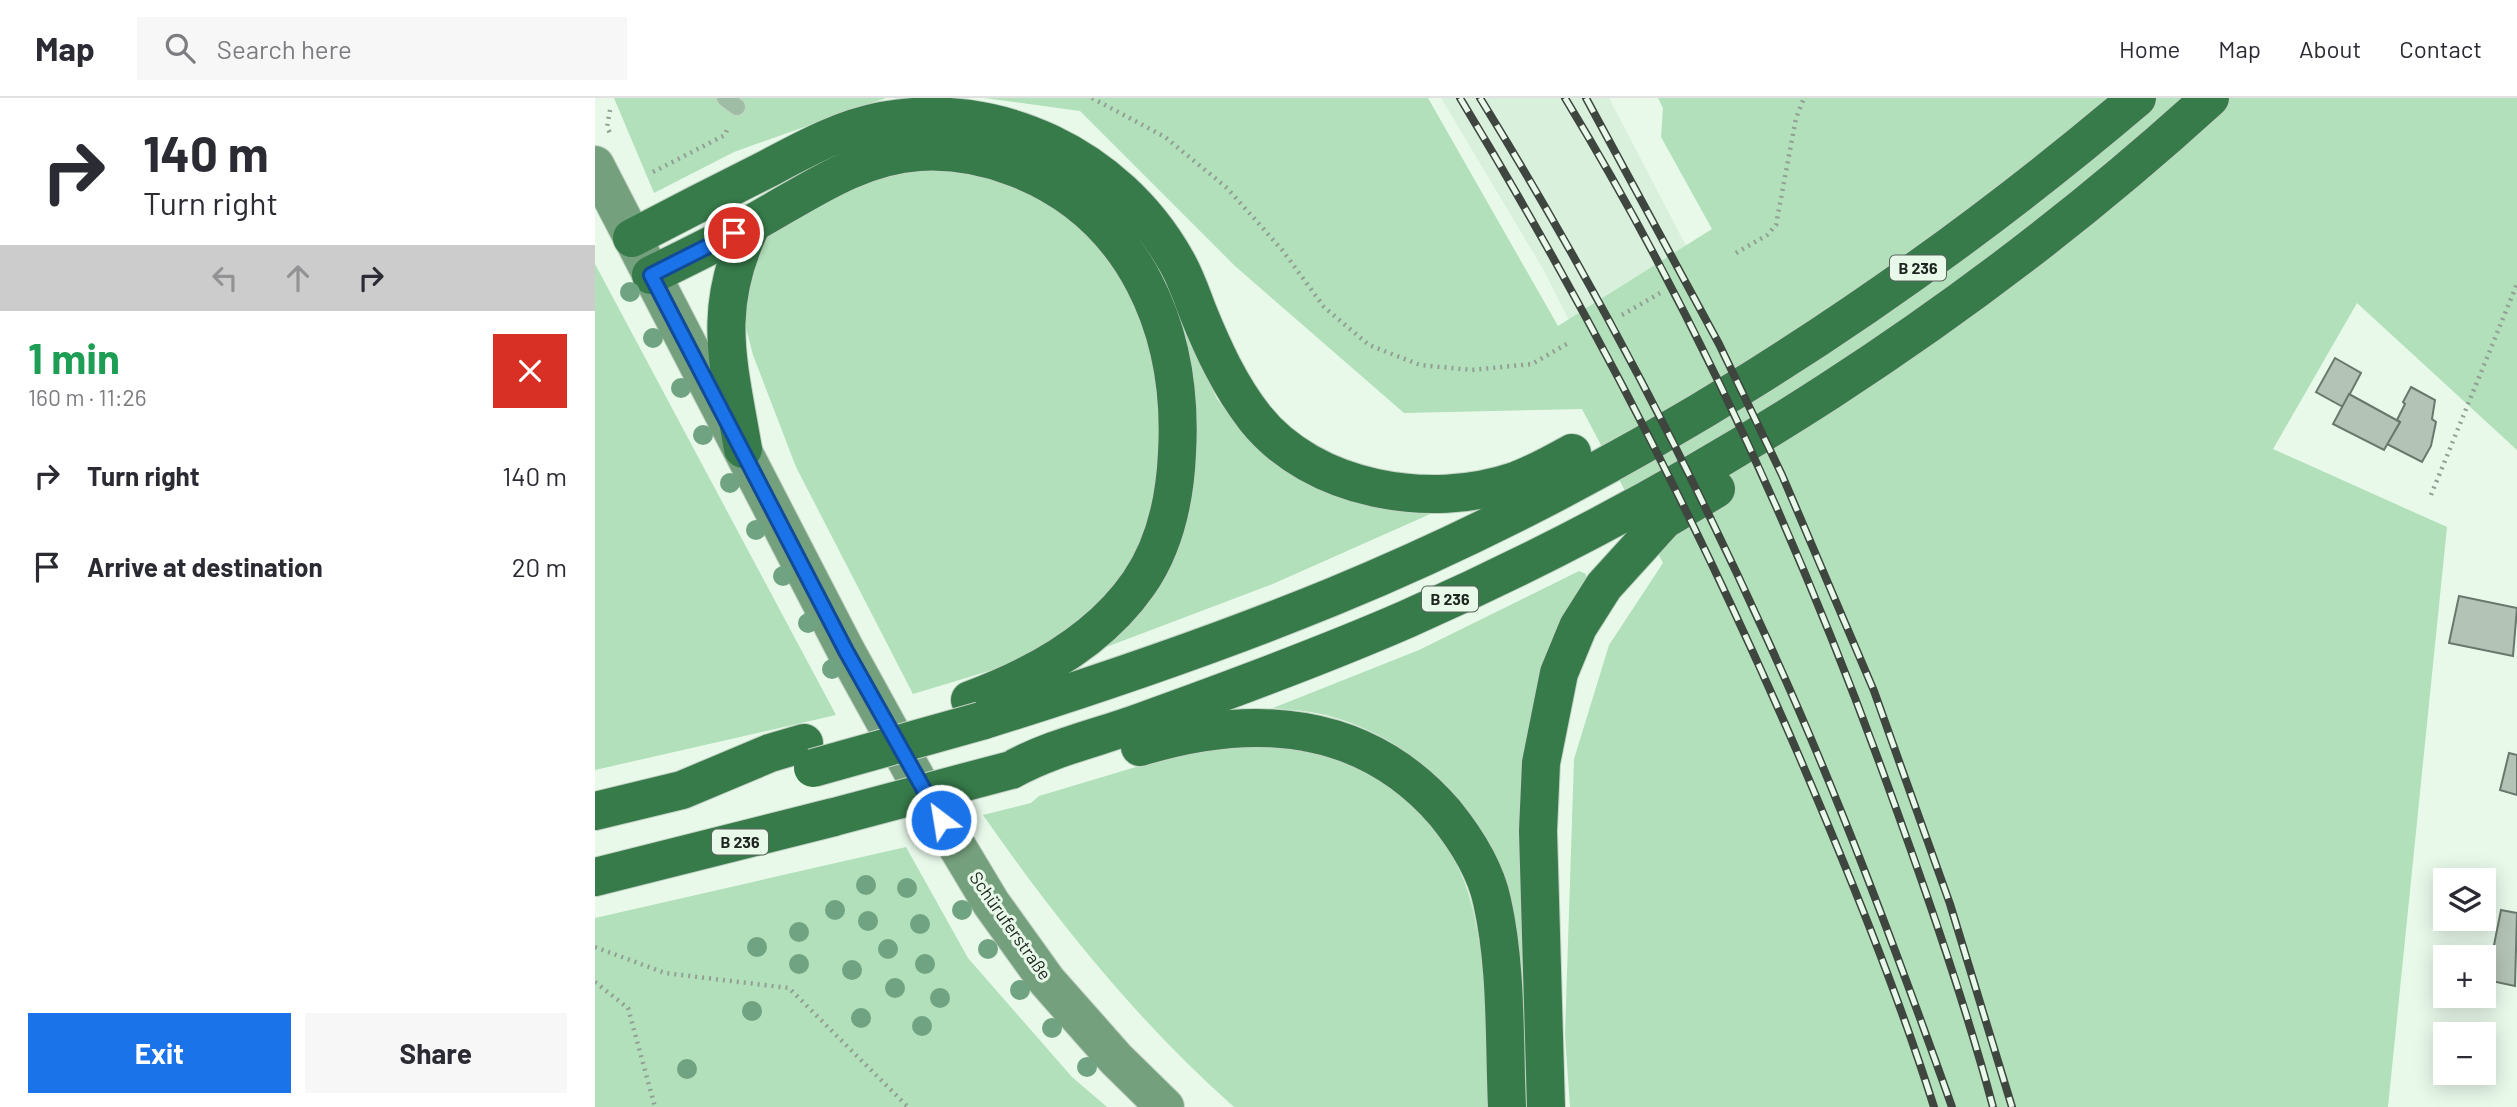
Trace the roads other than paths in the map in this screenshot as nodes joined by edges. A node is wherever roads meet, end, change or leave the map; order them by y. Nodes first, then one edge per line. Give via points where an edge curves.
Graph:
1 (2137, 98) edge
2 (2210, 98) edge
3 (595, 165) edge
4 (752, 224) junction
5 (632, 238) junction
6 (651, 275) junction
7 (1861, 368) junction
8 (1686, 418) junction
9 (743, 449) junction
10 (976, 710) junction
11 (1011, 770) junction
12 (607, 809) edge
13 (595, 877) edge
14 (1165, 1107) edge
15 (1507, 1107) edge
16 (1546, 1107) edge

1 - 8 highway, B 236 via 2039,179 1885,292
2 - 7 highway, B 236 via 2126,172 2014,259
3 - 5 main road, Schüruferstraße
4 - 6 highway
4 - 9 highway via 730,278 726,312 727,358
4 - 10 highway via 815,187 874,161 918,152 960,153 996,161 1067,192 1097,218 1146,283 1173,373 1178,425 1175,484 1163,537 1140,582 1096,629
5 - 6 main road, Schüruferstraße
5 - 8 highway via 831,136 881,121 917,117 975,120 1026,132 1075,155 1116,185 1149,219 1176,260 1230,382 1257,420 1326,472 1410,494 1469,491 1514,481 1618,429
6 - 9 main road, Schüruferstraße
7 - 11 highway, B 236 via 1723,458 1502,574 1248,683 1043,752
7 - 16 highway via 1826,419 1664,520 1604,586 1578,627 1559,673 1541,763 1538,831
8 - 10 highway, B 236 via 1510,514 1335,596 1124,676
9 - 14 main road, Schüruferstraße via 846,651 991,903 1047,981
10 - 12 highway via 808,755 770,753 682,790
11 - 13 highway, B 236, bridge
11 - 15 highway via 1082,765 1188,733 1253,728 1311,732 1359,746 1392,765 1426,791 1458,829 1478,861 1492,900

